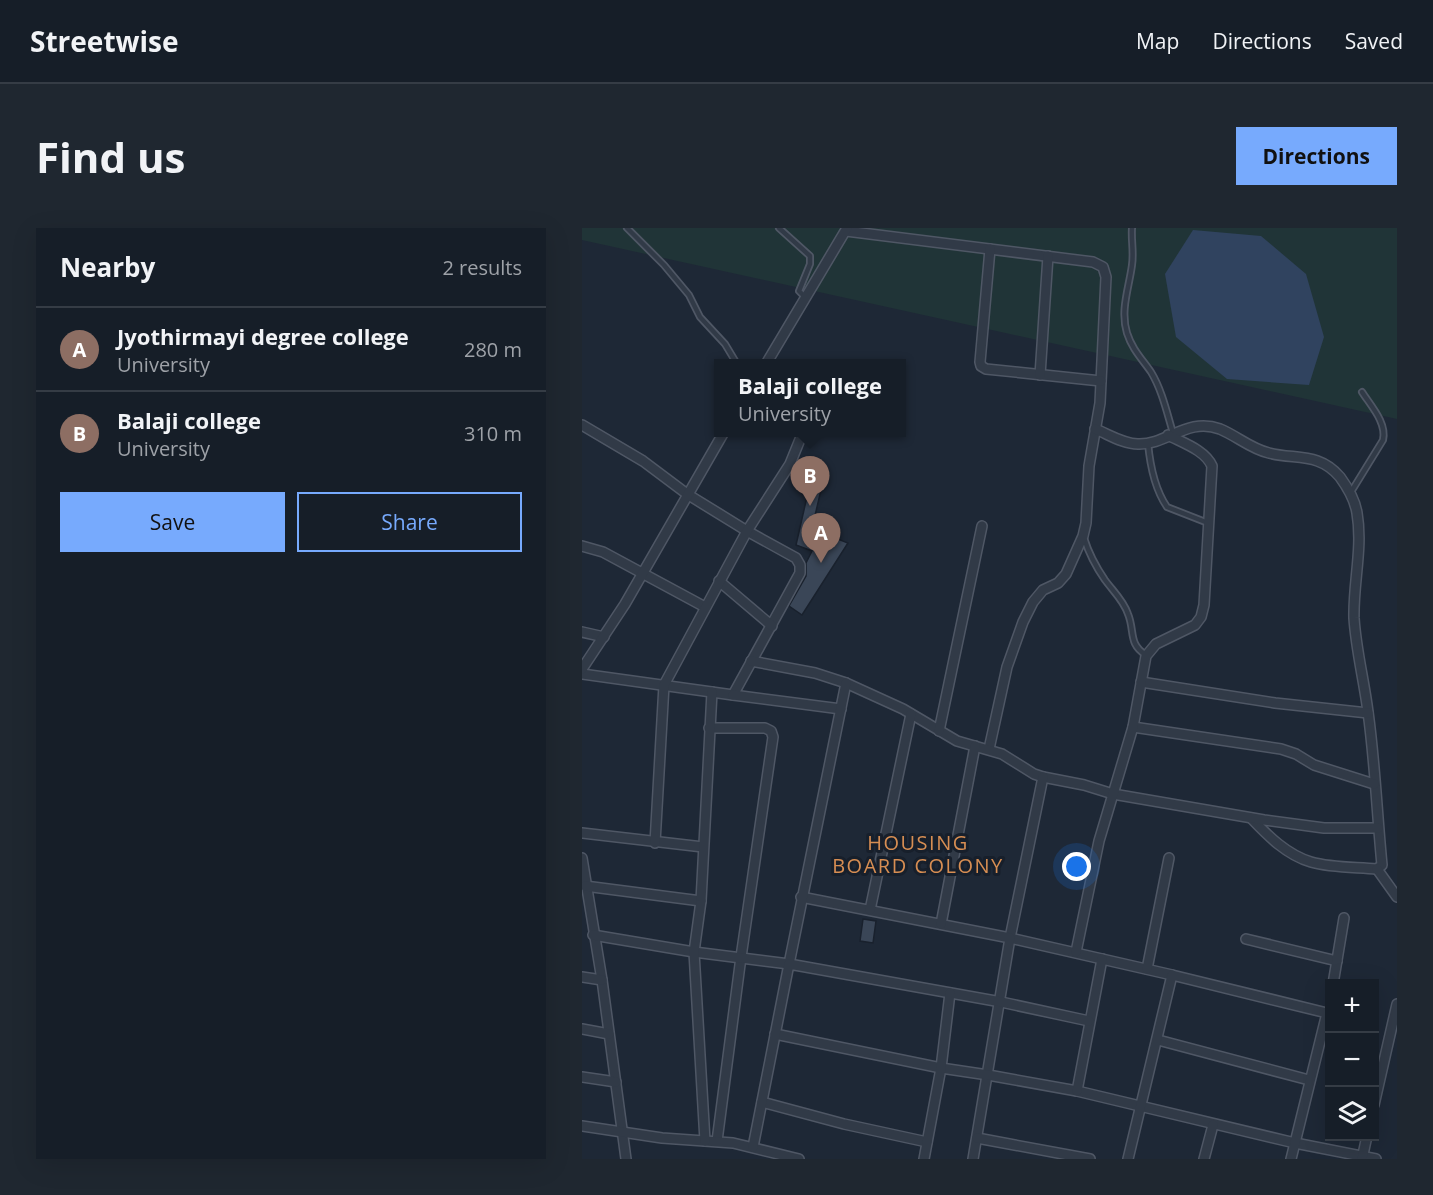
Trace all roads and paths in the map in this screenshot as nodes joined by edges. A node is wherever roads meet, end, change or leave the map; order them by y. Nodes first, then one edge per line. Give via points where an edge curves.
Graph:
1 (627, 228) edge
2 (779, 228) edge
3 (1132, 228) edge
4 (846, 229) edge
5 (990, 249) junction
6 (1048, 256) junction
7 (806, 298) junction
8 (734, 359) edge
9 (768, 359) edge
10 (1040, 375) junction
11 (1101, 381) junction
12 (1362, 392) dead end
13 (582, 425) edge
14 (1095, 429) junction
15 (1171, 434) junction
16 (721, 437) edge
17 (801, 437) edge
18 (1148, 442) junction
19 (1351, 492) junction
20 (687, 494) junction
21 (1208, 523) junction
22 (981, 526) dead end
23 (747, 531) junction
24 (1083, 536) junction
25 (582, 546) edge
26 (644, 573) junction
27 (719, 581) junction
28 (705, 607) junction
29 (772, 626) junction
30 (582, 632) edge
31 (604, 637) junction
32 (1146, 656) junction
33 (751, 661) junction
34 (582, 671) edge
35 (1141, 682) junction
36 (846, 683) junction
37 (664, 685) junction
38 (712, 692) junction
39 (733, 695) junction
40 (841, 709) junction
41 (1368, 713) junction
42 (911, 714) junction
43 (1132, 727) junction
44 (709, 728) junction
45 (939, 731) junction
46 (975, 747) junction
47 (989, 748) junction
48 (1044, 777) junction
49 (1374, 784) junction
50 (1113, 795) junction
51 (1251, 818) junction
52 (1378, 828) junction
53 (582, 833) edge
54 (655, 843) junction
55 (703, 848) junction
56 (582, 858) edge
57 (1168, 858) dead end
58 (1377, 869) junction
59 (585, 886) junction
60 (801, 897) junction
61 (1397, 897) edge
62 (701, 901) junction
63 (870, 910) junction
64 (1344, 918) dead end
65 (941, 924) junction
66 (593, 935) junction
67 (1010, 938) junction
68 (1246, 939) dead end
69 (694, 952) junction
70 (1076, 952) junction
71 (741, 957) junction
72 (1102, 959) junction
73 (1337, 961) junction
74 (789, 964) junction
75 (1147, 969) junction
76 (1172, 975) junction
77 (582, 977) edge
78 (1334, 979) edge
79 (602, 980) junction
80 (950, 993) junction
81 (1000, 1002) junction
82 (1397, 1004) edge
83 (1325, 1013) edge
84 (1325, 1020) edge
85 (1089, 1021) junction
86 (582, 1029) edge
87 (609, 1034) junction
88 (775, 1034) junction
89 (1158, 1040) junction
90 (941, 1068) junction
91 (988, 1075) junction
92 (582, 1077) edge
93 (1309, 1080) junction
94 (616, 1082) junction
95 (1378, 1087) edge
96 (1077, 1091) junction
97 (762, 1102) junction
98 (1142, 1106) junction
99 (1213, 1125) junction
100 (582, 1126) edge
101 (623, 1132) junction
102 (977, 1137) junction
103 (705, 1141) junction
104 (1366, 1141) edge
105 (717, 1142) junction
106 (927, 1142) junction
107 (1295, 1143) junction
108 (753, 1147) junction
109 (1363, 1158) edge
110 (626, 1159) edge
111 (799, 1159) edge
112 (924, 1159) edge
113 (973, 1159) edge
114 (1090, 1159) edge
115 (1128, 1159) edge
116 (1204, 1159) edge
117 (1292, 1159) edge
118 (1376, 1159) edge

1 - 8 lane via 689,295 700,317
2 - 7 lane via 810,256 799,291
3 - 15 lane via 1132,265 1125,297 1126,332 1160,389
4 - 5 street
4 - 7 street
5 - 6 street
5 - 10 street via 981,366
6 - 10 street
6 - 11 street via 1094,262 1103,267 1106,277
7 - 9 street
10 - 11 street
11 - 14 street
12 - 19 lane via 1384,434
13 - 20 street via 643,461
14 - 18 street via 1129,443
14 - 24 street
15 - 18 street
15 - 19 street via 1201,426 1221,429 1270,454 1306,457 1323,463
15 - 21 street via 1201,452 1212,466
16 - 20 street
17 - 23 street via 790,464
18 - 21 lane via 1155,483 1167,507
19 - 41 street via 1359,542 1354,615
20 - 23 street
20 - 26 street
21 - 32 street via 1201,617 1195,625 1156,644
22 - 45 street
23 - 27 street
23 - 29 street via 796,558 800,565 800,573
24 - 32 lane via 1090,557 1126,608 1134,642
24 - 47 street via 1066,574 1058,583 1042,590 1023,622 1007,667
25 - 26 street
26 - 28 street
26 - 31 street
27 - 28 street
27 - 29 street
28 - 37 street
29 - 33 street
30 - 31 street
31 - 34 street
32 - 35 street
33 - 36 street
33 - 39 street
34 - 37 street
35 - 41 street via 1264,702
35 - 43 street
36 - 40 street
36 - 42 street
37 - 38 street
37 - 54 street
38 - 39 street
38 - 44 street
39 - 40 street
40 - 60 street
41 - 49 street
42 - 45 street
42 - 63 street
43 - 49 street via 1281,749 1314,765
43 - 50 street
44 - 55 street
44 - 71 street via 765,728 773,737
45 - 46 street
46 - 47 street
46 - 65 street
47 - 48 street
48 - 50 street
48 - 67 street
49 - 52 street
50 - 51 street
50 - 70 street via 1099,841
51 - 52 street via 1324,828
51 - 58 street via 1268,837 1308,861
52 - 58 street via 1382,865
53 - 54 street
54 - 55 street
55 - 62 street
56 - 59 street
57 - 75 street
58 - 61 street
59 - 62 street
59 - 66 street
60 - 63 street
60 - 74 street
62 - 69 street
63 - 65 street
64 - 73 street
65 - 67 street
66 - 69 street
66 - 79 street
67 - 70 street
67 - 81 street
68 - 73 street
69 - 71 street
69 - 103 street
70 - 72 street
71 - 74 street
71 - 105 street
72 - 75 street
72 - 85 street
73 - 78 street
74 - 80 street
74 - 88 street
75 - 76 street
76 - 83 street
76 - 89 street
77 - 79 street
79 - 87 street
80 - 81 street
80 - 90 street
81 - 85 street
81 - 91 street
82 - 95 street
84 - 93 street
85 - 96 street
86 - 87 street
87 - 94 street
88 - 90 street
88 - 97 street
89 - 93 street
89 - 98 street
90 - 91 street
90 - 106 street
91 - 96 street
91 - 102 street
92 - 94 street
93 - 107 street
94 - 101 street
96 - 98 street
97 - 106 street
97 - 108 street
98 - 99 street
98 - 115 street
99 - 107 street
99 - 116 street
100 - 101 street
101 - 103 street
101 - 110 street
102 - 113 street
102 - 114 street
103 - 105 street
104 - 109 street
105 - 108 street
106 - 112 street
107 - 109 street
107 - 117 street
108 - 111 street
109 - 118 street

